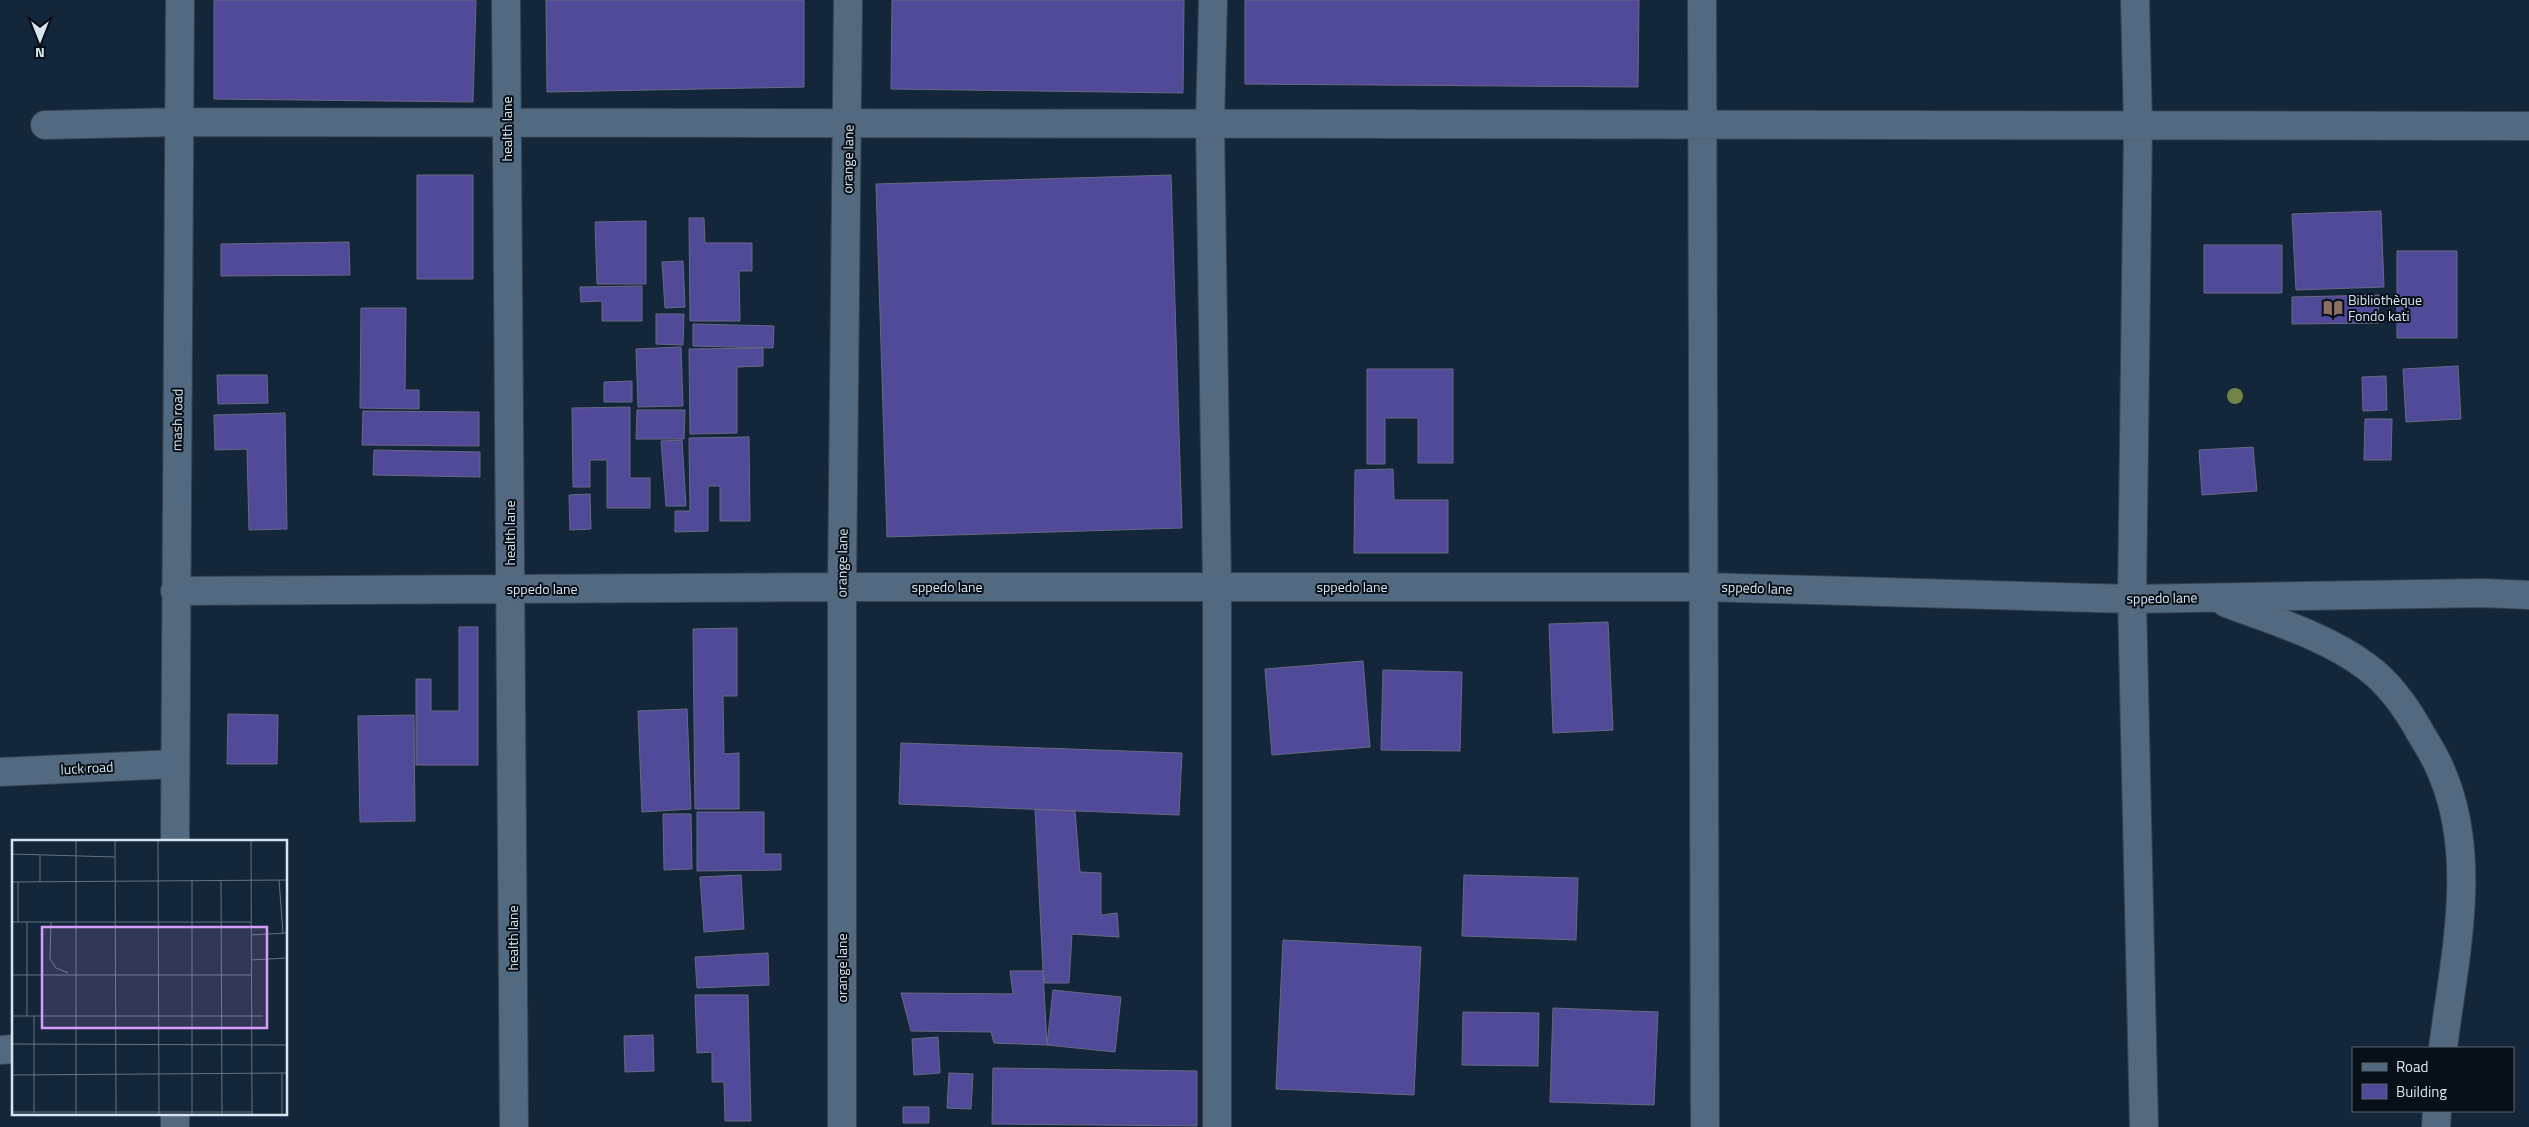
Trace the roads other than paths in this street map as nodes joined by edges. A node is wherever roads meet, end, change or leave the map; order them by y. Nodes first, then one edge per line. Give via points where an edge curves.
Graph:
1 (180, 0) edge
2 (506, 0) edge
3 (848, 0) edge
4 (1213, 0) edge
5 (1702, 0) edge
6 (2136, 0) edge
7 (180, 122) junction
8 (507, 123) junction
9 (848, 123) junction
10 (1210, 124) junction
11 (1702, 124) junction
12 (45, 125) dead end
13 (2138, 126) junction
14 (2529, 126) edge
15 (842, 587) junction
16 (1217, 587) junction
17 (1703, 587) junction
18 (510, 589) junction
19 (175, 592) junction
20 (2529, 595) edge
21 (2210, 598) junction
22 (2132, 599) junction
23 (175, 764) junction
24 (0, 772) edge
25 (175, 840) edge
26 (2443, 1047) edge
27 (2437, 1112) edge
28 (175, 1114) edge
29 (175, 1127) edge
30 (514, 1127) edge
31 (842, 1127) edge
32 (1217, 1127) edge
33 (1705, 1127) edge
34 (2144, 1127) edge
35 (2436, 1127) edge

1 - 7 street, mash road
2 - 8 street, health lane
3 - 9 street, orange lane
4 - 10 street
5 - 11 street
6 - 13 street
7 - 8 street
7 - 12 street
7 - 19 street, mash road
8 - 9 street
8 - 18 street, health lane
9 - 10 street
9 - 15 street, orange lane
10 - 11 street
10 - 16 street
11 - 13 street
11 - 17 street
13 - 14 street
13 - 22 street
15 - 16 street, sppedo lane
15 - 18 street, sppedo lane
15 - 31 street, orange lane
16 - 17 street, sppedo lane
16 - 32 street
17 - 22 street, sppedo lane
17 - 33 street
18 - 19 street, sppedo lane
18 - 30 street, health lane
19 - 23 street, mash road
20 - 21 street, sppedo lane
21 - 22 street, sppedo lane
21 - 26 street via 2337,647 2369,668 2405,706 2442,771 2460,847 2461,892
22 - 34 street
23 - 24 street, luck road
23 - 25 street, mash road
27 - 35 street
28 - 29 street

